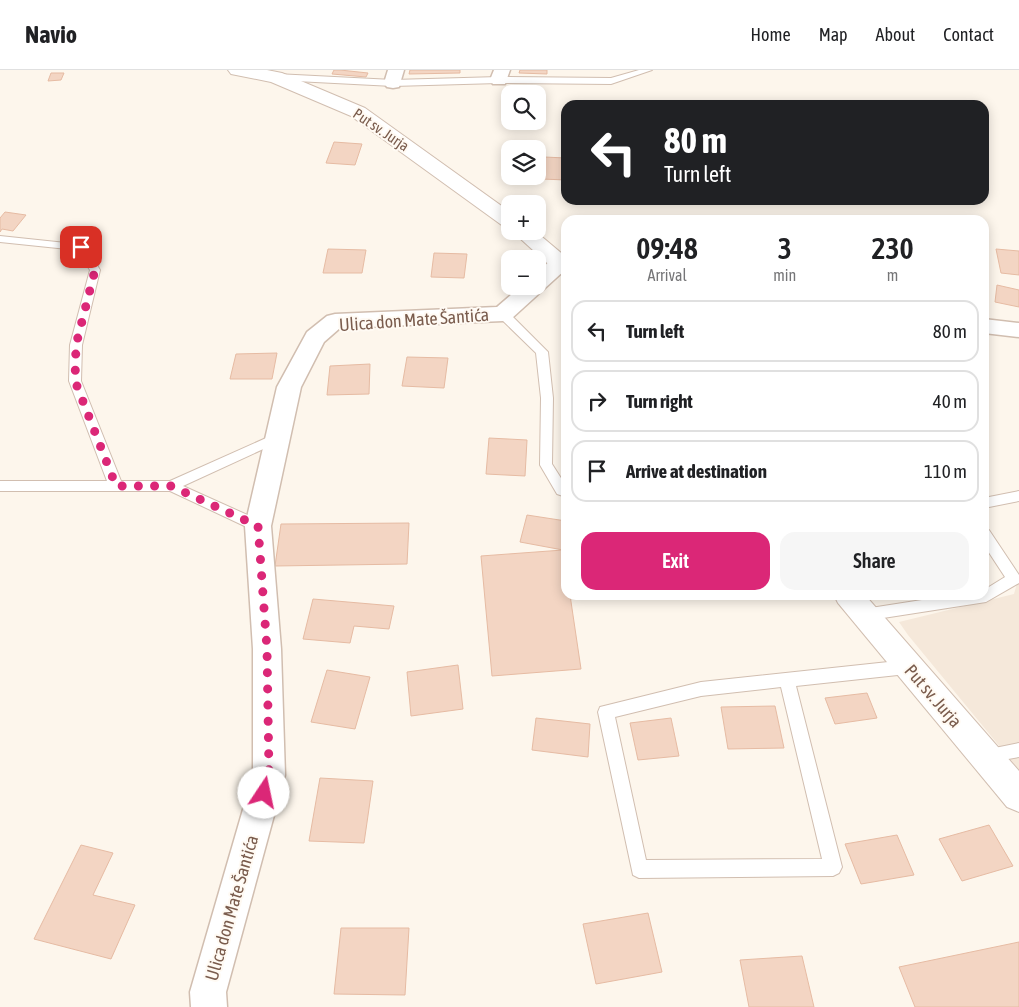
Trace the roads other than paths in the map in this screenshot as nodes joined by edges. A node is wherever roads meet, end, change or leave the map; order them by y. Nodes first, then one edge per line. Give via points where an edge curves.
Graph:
1 (240, 70) edge
2 (648, 70) edge
3 (500, 75) edge
4 (394, 76) edge
5 (276, 77) junction
6 (501, 215) edge
7 (0, 239) edge
8 (533, 240) edge
9 (561, 262) edge
10 (561, 266) edge
11 (546, 277) edge
12 (524, 295) edge
13 (503, 314) junction
14 (989, 327) edge
15 (1019, 330) edge
16 (279, 437) junction
17 (0, 486) edge
18 (116, 486) junction
19 (171, 486) junction
20 (561, 488) edge
21 (1019, 496) edge
22 (989, 502) edge
23 (258, 526) junction
24 (989, 542) edge
25 (989, 594) edge
26 (928, 600) edge
27 (856, 605) edge
28 (907, 667) junction
29 (787, 680) junction
30 (1019, 750) edge
31 (986, 756) junction
32 (1019, 796) edge
33 (208, 1007) edge

1 - 5 street, Put sv. Jurja
2 - 3 lane via 611,81
3 - 4 lane
4 - 5 lane
5 - 6 street, Put sv. Jurja via 358,112
7 - 18 lane via 81,247 95,270 76,345 75,381
8 - 9 street
10 - 11 street
12 - 13 street, Ulica don Mate Šantića
13 - 16 street, Ulica don Mate Šantića via 335,321 315,337 289,387
13 - 20 lane via 542,352 547,398 546,465
14 - 15 street
16 - 19 lane
16 - 23 street, Ulica don Mate Šantića
17 - 18 lane
18 - 19 lane
19 - 23 lane
21 - 22 lane
23 - 33 street, Ulica don Mate Šantića via 267,649 269,774 208,992
24 - 25 lane via 1014,580
26 - 27 lane
27 - 28 street, Put sv. Jurja
28 - 29 lane
28 - 31 street, Put sv. Jurja
29 - 29 lane via 701,689 606,712 640,869 833,867
30 - 31 lane
31 - 32 street, Put sv. Jurja

